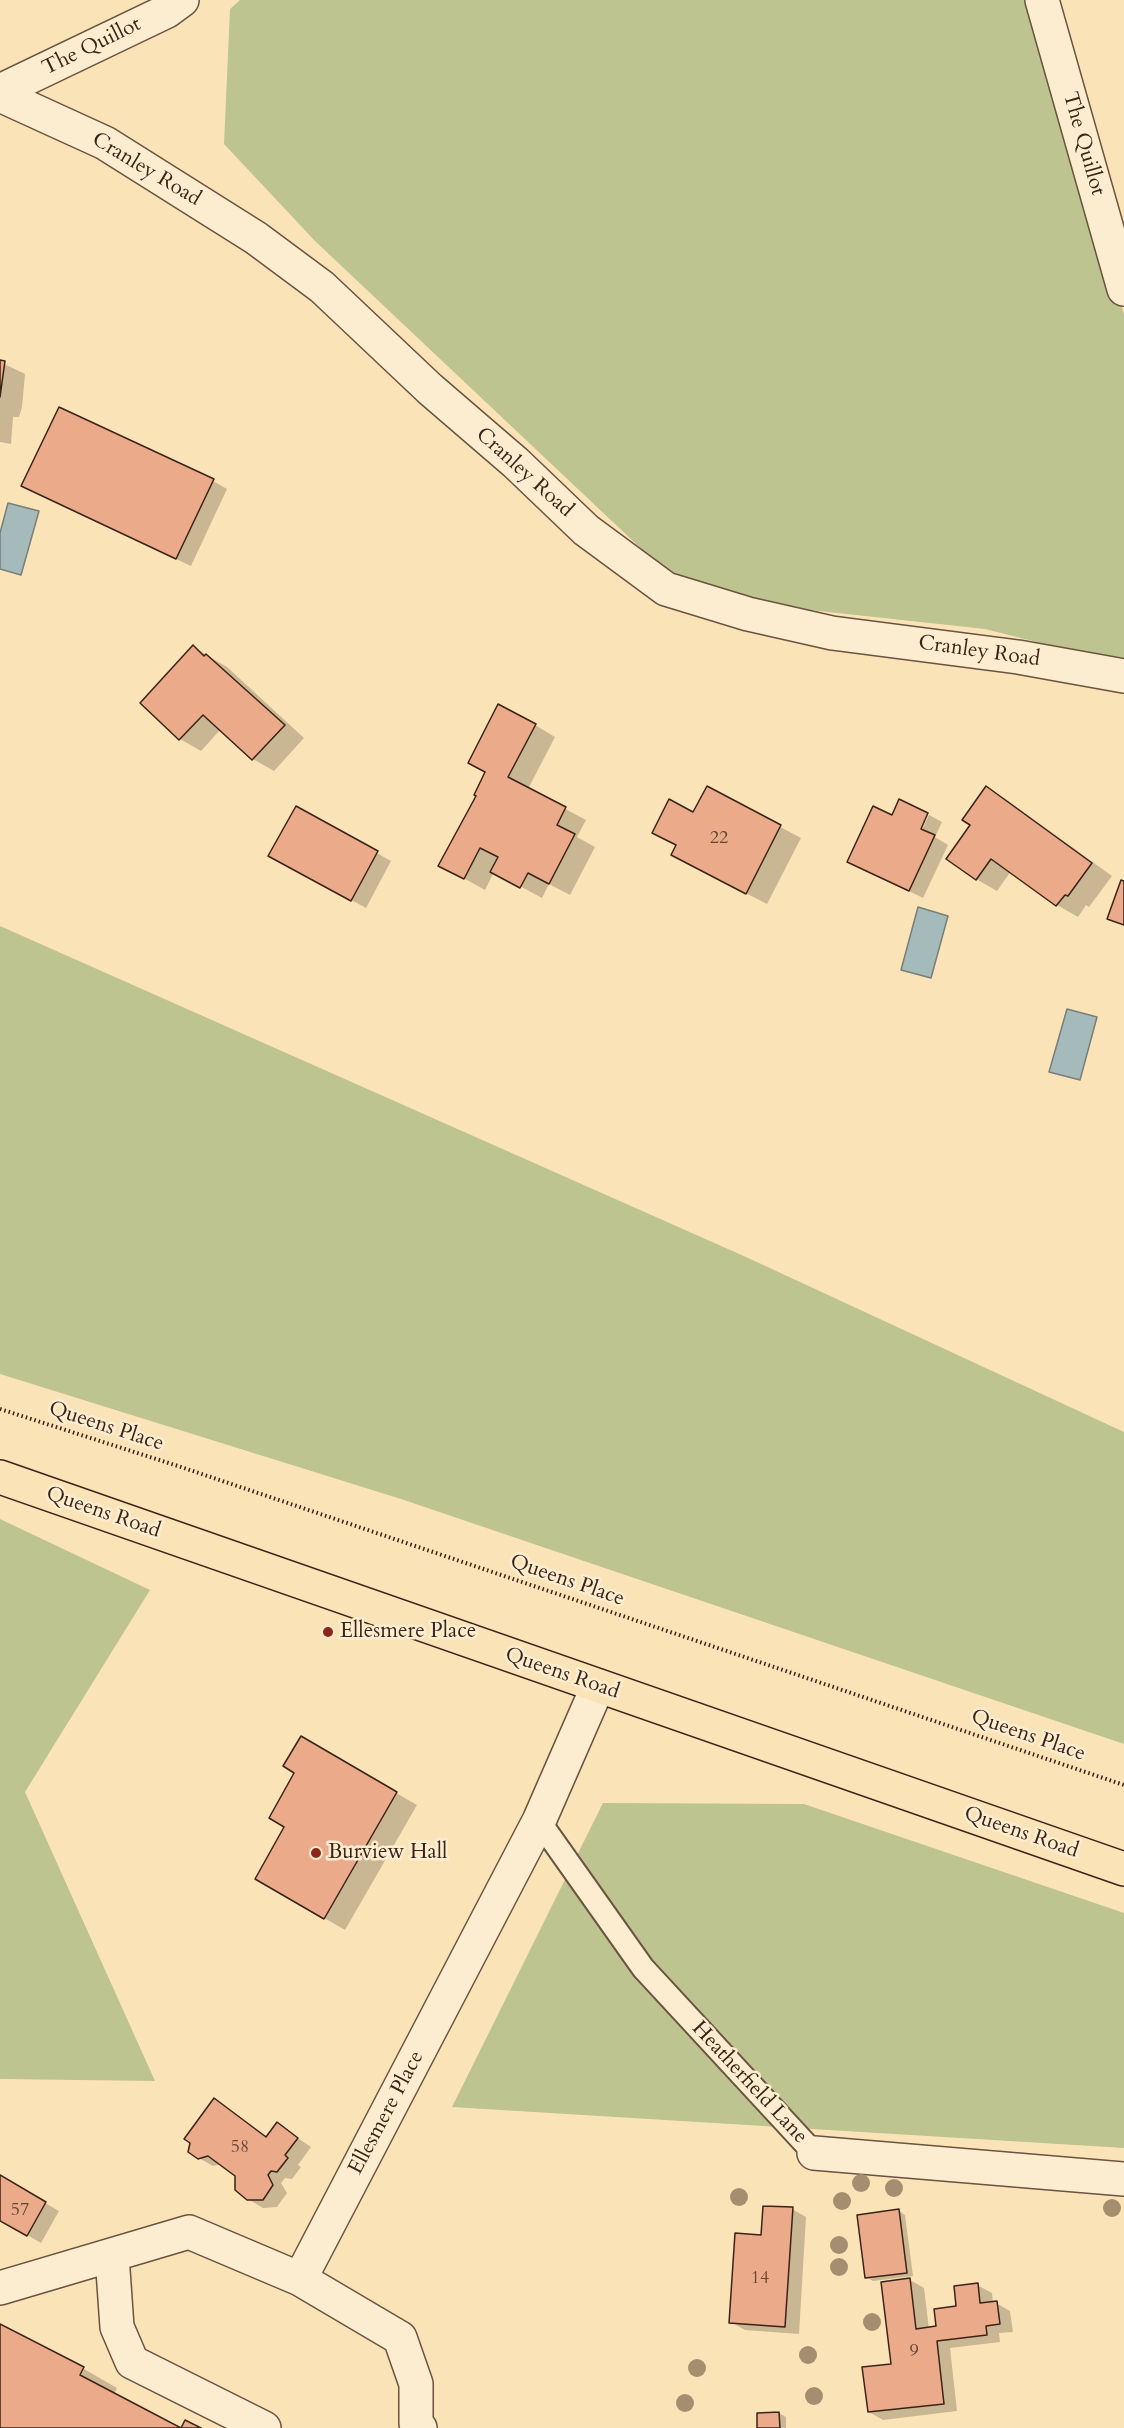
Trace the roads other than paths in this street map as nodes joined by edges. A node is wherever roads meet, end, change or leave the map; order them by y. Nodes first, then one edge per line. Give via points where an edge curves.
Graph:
1 (182, 0) edge
2 (1042, 0) edge
3 (0, 93) edge
4 (1124, 289) edge
5 (1124, 676) edge
6 (0, 1477) edge
7 (598, 1686) junction
8 (540, 1821) junction
9 (1124, 1869) edge
10 (814, 2153) joint
11 (1124, 2179) edge
12 (112, 2256) junction
13 (300, 2279) junction
14 (0, 2289) edge
15 (415, 2426) edge
16 (264, 2428) edge

1 - 3 street, The Quillot
2 - 4 street, The Quillot
3 - 5 street, Cranley Road via 105,143 256,238 312,280 585,530 666,589 748,614 832,633 1018,657
6 - 7 main road, Queens Road
7 - 8 street, Ellesmere Place
7 - 9 main road, Queens Road
8 - 10 lane, Heatherfield Lane via 643,1968
8 - 13 street, Ellesmere Place
10 - 11 street, Heatherfield Lane
12 - 13 street via 189,2232
12 - 14 street
12 - 16 street via 117,2327 132,2362
13 - 15 street via 400,2338 416,2384

